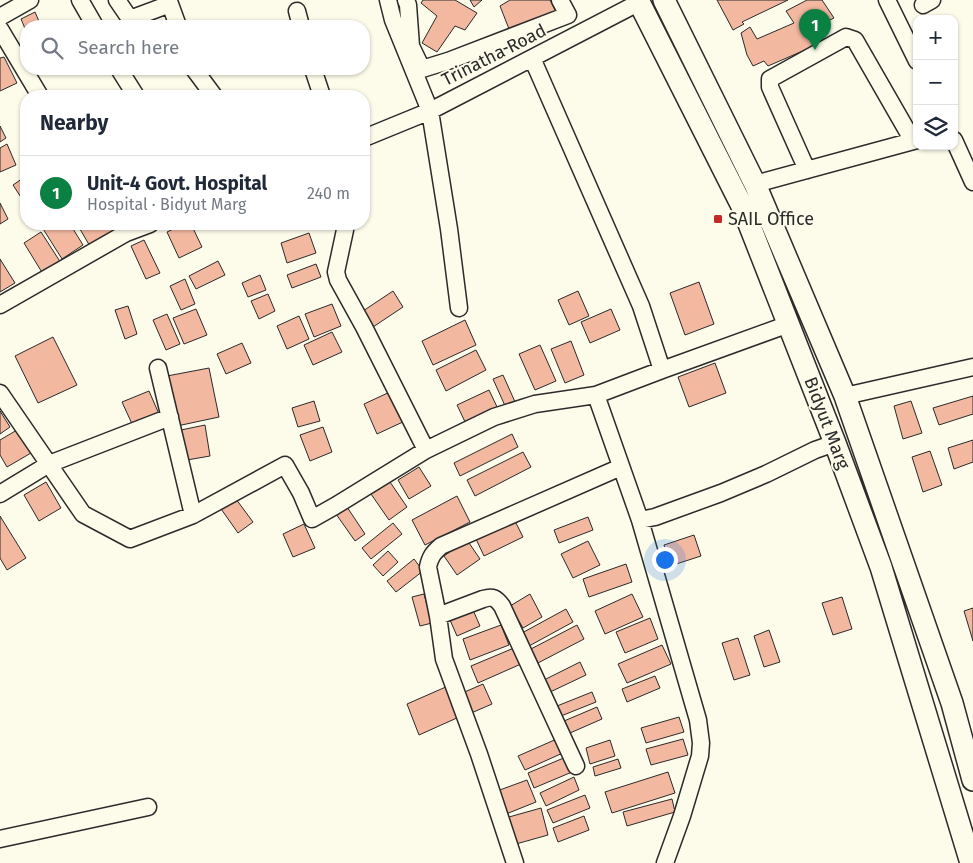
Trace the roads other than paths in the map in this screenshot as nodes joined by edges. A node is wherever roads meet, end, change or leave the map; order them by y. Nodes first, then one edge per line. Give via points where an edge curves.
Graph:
1 (30, 0) edge
2 (80, 0) edge
3 (118, 0) edge
4 (388, 0) edge
5 (406, 0) edge
6 (560, 0) edge
7 (664, 0) edge
8 (887, 0) edge
9 (639, 1) edge
10 (177, 2) edge
11 (0, 17) edge
12 (91, 20) edge
13 (178, 20) edge
14 (0, 29) edge
15 (532, 58) junction
16 (917, 60) edge
17 (20, 62) edge
18 (27, 75) edge
19 (123, 75) edge
20 (198, 75) edge
21 (316, 75) edge
22 (36, 90) edge
23 (132, 90) edge
24 (210, 90) edge
25 (320, 90) edge
26 (430, 111) junction
27 (370, 136) edge
28 (913, 138) edge
29 (913, 142) edge
30 (958, 149) edge
31 (807, 170) junction
32 (973, 182) edge
33 (755, 184) junction
34 (120, 230) edge
35 (345, 230) edge
36 (0, 305) edge
37 (459, 308) dead end
38 (789, 324) junction
39 (973, 367) edge
40 (158, 368) dead end
41 (662, 370) junction
42 (0, 392) edge
43 (596, 395) junction
44 (846, 396) junction
45 (170, 417) junction
46 (835, 443) junction
47 (426, 450) junction
48 (49, 464) junction
49 (621, 467) junction
50 (0, 494) edge
51 (193, 515) junction
52 (640, 520) junction
53 (438, 616) junction
54 (952, 703) junction
55 (925, 711) junction
56 (576, 766) dead end
57 (973, 780) edge
58 (148, 807) dead end
59 (0, 839) edge
60 (515, 863) edge
61 (665, 863) edge
62 (971, 863) edge

1 - 11 street
2 - 12 street
3 - 10 street via 130,19
4 - 26 street
5 - 6 street via 411,46 422,69 568,15
7 - 33 main road, Bidyut Marg
8 - 16 street
9 - 15 street, Trinatha Road
9 - 38 main road, Bidyut Marg via 742,206
10 - 13 street
14 - 17 street
15 - 26 street, Trinatha Road
15 - 41 street via 641,306
18 - 22 street
19 - 23 street
20 - 24 street
21 - 25 street
26 - 27 street, Trinatha Road
26 - 37 street via 450,229
28 - 31 street via 855,40 846,37 770,79 770,87
29 - 31 street
30 - 32 street
31 - 33 street
33 - 44 main road, Bidyut Marg
34 - 36 street
35 - 47 street via 336,272 338,280
38 - 41 street
38 - 46 main road, Bidyut Marg
39 - 44 street
40 - 45 street
41 - 43 street
42 - 48 street
43 - 47 street via 516,409
43 - 49 street
44 - 54 main road, Bidyut Marg
45 - 48 street
45 - 51 street
46 - 52 street via 721,492
46 - 55 main road, Bidyut Marg via 881,566
47 - 51 street via 312,519 285,465
48 - 50 street
48 - 51 street via 83,514 130,539
49 - 52 street
49 - 53 street via 433,552 428,568
52 - 61 street via 698,720 701,743 700,756
53 - 56 street via 483,599 496,598
53 - 60 street via 444,659
54 - 55 main road
54 - 57 main road, Bidyut Marg
55 - 62 main road, Bidyut Marg
58 - 59 street

